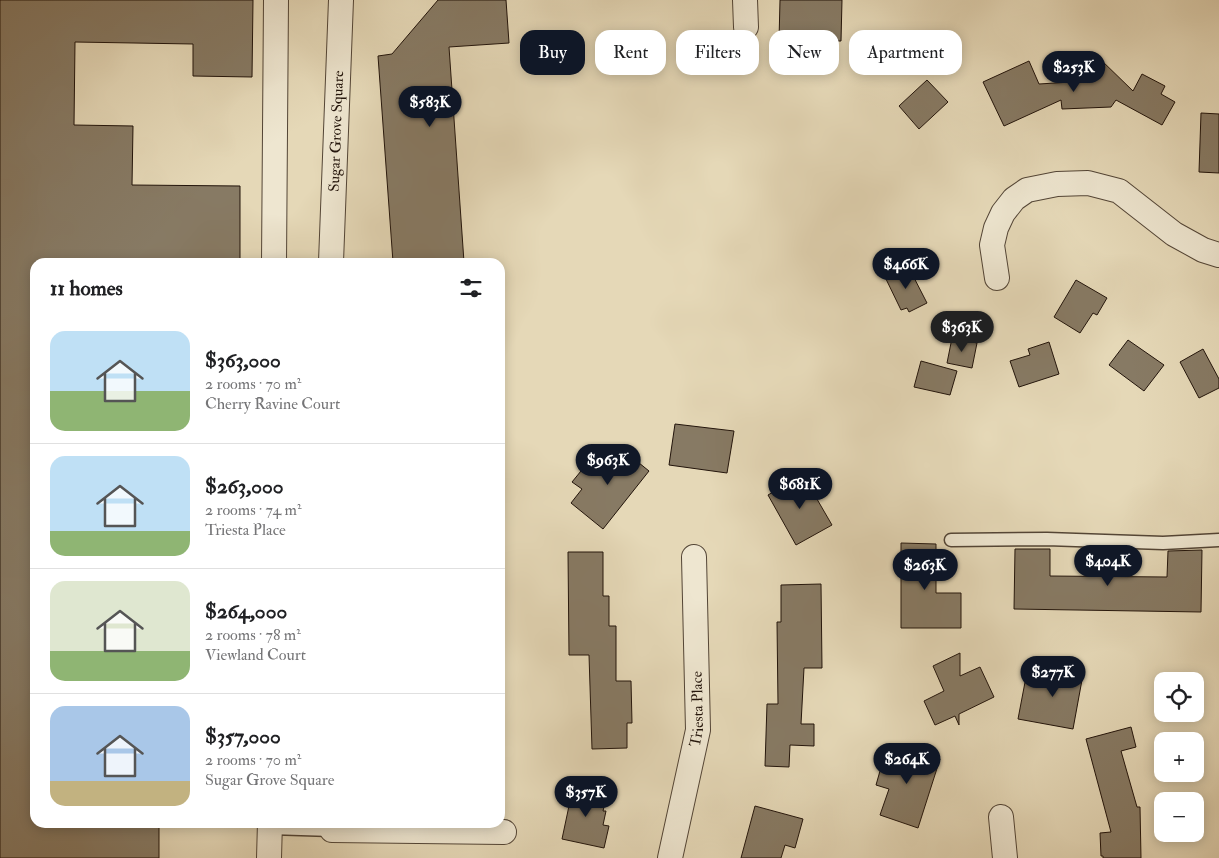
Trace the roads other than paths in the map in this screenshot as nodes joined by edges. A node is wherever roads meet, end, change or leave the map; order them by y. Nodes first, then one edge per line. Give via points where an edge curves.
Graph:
1 (276, 0) edge
2 (341, 0) edge
3 (744, 0) edge
4 (746, 27) dead end
5 (1219, 255) edge
6 (274, 258) edge
7 (331, 258) edge
8 (997, 278) dead end
9 (951, 540) dead end
10 (1219, 540) edge
11 (694, 557) dead end
12 (1001, 816) dead end
13 (270, 828) edge
14 (389, 828) edge
15 (504, 832) dead end
16 (269, 858) edge
17 (670, 858) edge
18 (1006, 858) edge

1 - 6 street
2 - 7 street, Sugar Grove Square
3 - 4 street
5 - 8 street via 1174,234 1119,191 1088,184 1057,184 1027,190 1003,213 992,245
9 - 10 lane via 1163,543
11 - 17 street, Triesta Place via 698,730
12 - 18 street
13 - 16 street
14 - 15 street

